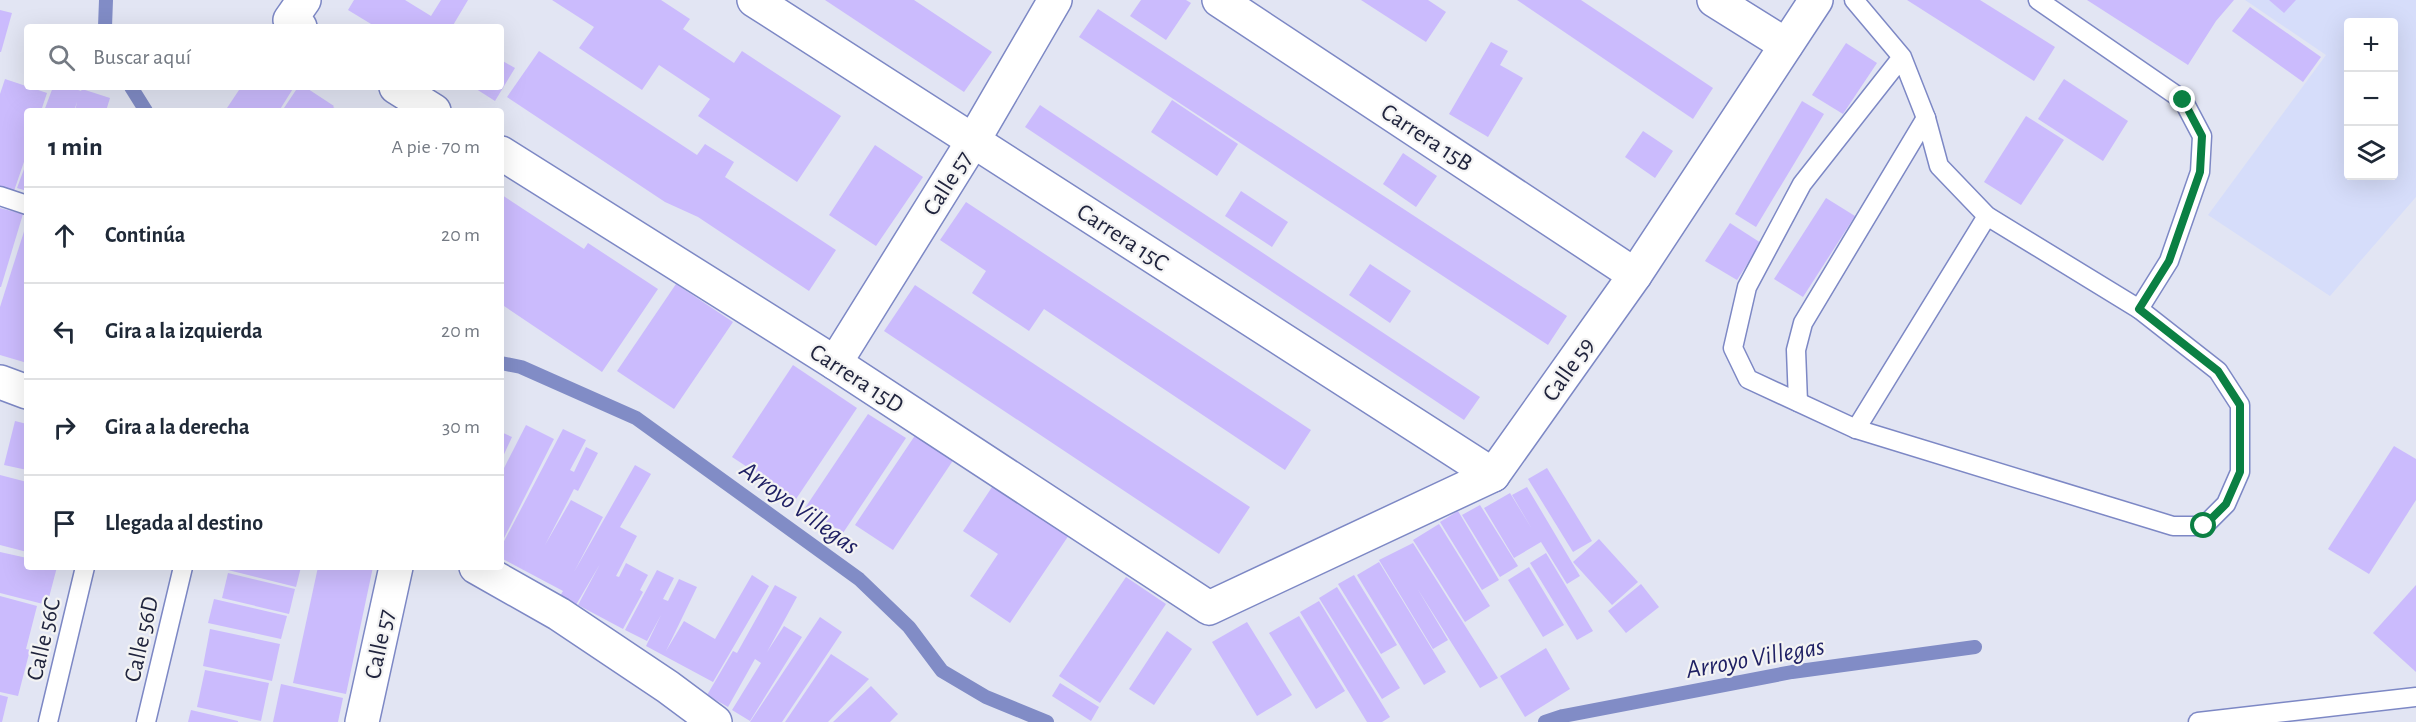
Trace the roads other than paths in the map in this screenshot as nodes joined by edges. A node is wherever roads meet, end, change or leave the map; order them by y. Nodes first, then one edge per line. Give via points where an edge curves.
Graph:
1 (754, 0) edge
2 (1055, 0) edge
3 (1219, 0) edge
4 (1714, 0) edge
5 (1816, 0) edge
6 (1854, 0) edge
7 (2038, 0) edge
8 (1786, 45) junction
9 (1902, 57) junction
10 (401, 90) edge
11 (429, 108) edge
12 (1926, 118) junction
13 (973, 141) junction
14 (504, 155) edge
15 (0, 196) edge
16 (24, 204) edge
17 (1987, 216) junction
18 (1635, 275) junction
19 (2139, 309) junction
20 (835, 363) junction
21 (0, 382) edge
22 (24, 391) edge
23 (1798, 402) junction
24 (1856, 429) junction
25 (1492, 475) junction
26 (84, 570) edge
27 (182, 570) edge
28 (395, 570) edge
29 (481, 570) edge
30 (1209, 608) joint
31 (2416, 697) edge
32 (48, 722) edge
33 (146, 722) edge
34 (362, 722) edge
35 (715, 722) edge
36 (2198, 722) edge

1 - 13 street, Carrera 15C
2 - 13 street, Calle 57
3 - 18 street, Carrera 15B
4 - 8 street
5 - 8 street, Calle 59
6 - 9 lane
7 - 19 lane via 2183,100 2202,136 2200,172 2169,261
8 - 18 street, Calle 59
9 - 12 lane
9 - 23 lane via 1802,184 1747,287 1733,348 1748,379
10 - 11 street
12 - 17 lane via 1939,166
12 - 23 lane via 1803,323 1796,350
13 - 20 street, Calle 57
13 - 25 street, Carrera 15C
14 - 20 street, Carrera 15D
15 - 16 lane
17 - 19 lane
17 - 24 lane
18 - 25 street, Calle 59
19 - 24 lane via 2218,371 2240,405 2240,472 2226,504 2204,526 2172,526
20 - 30 street, Carrera 15D
21 - 22 street
23 - 24 lane
25 - 30 street, Calle 59
26 - 32 lane, Calle 56C
27 - 33 lane, Calle 56D
28 - 34 street, Calle 57
29 - 35 street via 559,614
31 - 36 lane

